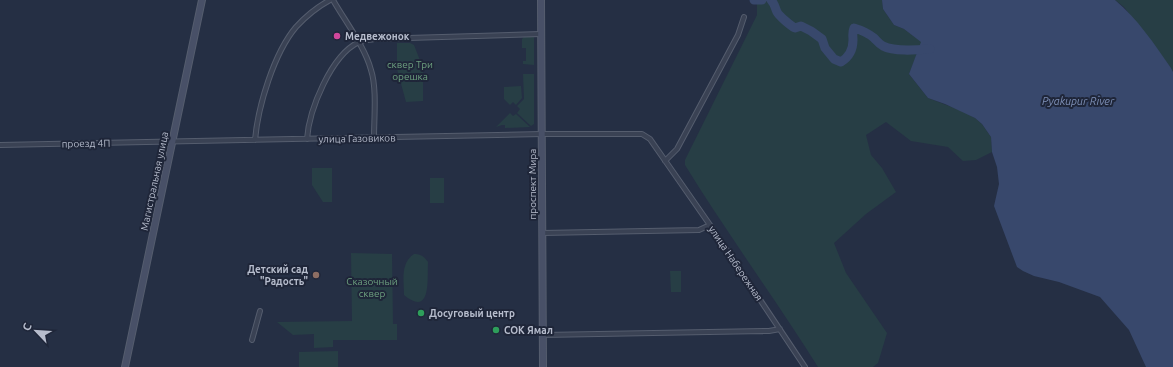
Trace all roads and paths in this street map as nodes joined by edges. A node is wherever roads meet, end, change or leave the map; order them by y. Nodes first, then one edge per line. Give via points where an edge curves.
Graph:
1 (202, 0) edge
2 (330, 0) edge
3 (333, 0) edge
4 (541, 0) edge
5 (744, 18) dead end
6 (541, 34) junction
7 (358, 42) junction
8 (542, 134) junction
9 (374, 138) junction
10 (307, 139) junction
11 (255, 140) junction
12 (173, 142) junction
13 (0, 145) edge
14 (665, 161) junction
15 (710, 225) junction
16 (542, 233) junction
17 (260, 311) dead end
18 (780, 329) junction
19 (543, 335) junction
20 (252, 340) dead end
21 (125, 367) edge
22 (543, 367) edge
23 (805, 367) edge

1 - 12 main road, Магистральная улица
2 - 11 street via 305,17 285,44 266,90
3 - 7 street
4 - 6 main road, проспект Мира
5 - 14 street via 738,35 677,149
6 - 7 street via 374,39
6 - 8 main road, проспект Мира
7 - 9 street via 368,60 374,81
7 - 10 street via 343,54 329,72 314,107
8 - 9 street, улица Газовиков
8 - 14 street, улица Набережная via 642,134 650,139
8 - 16 main road, проспект Мира
9 - 10 street, улица Газовиков
10 - 11 street, улица Газовиков
11 - 12 street, улица Газовиков
12 - 13 street, проезд 4П
12 - 21 main road, Магистральная улица
14 - 15 street, улица Набережная
15 - 16 street via 700,230
15 - 18 street, улица Набережная
16 - 19 main road, проспект Мира
17 - 20 street
18 - 19 street
18 - 23 street, улица Набережная
19 - 22 main road, проспект Мира

